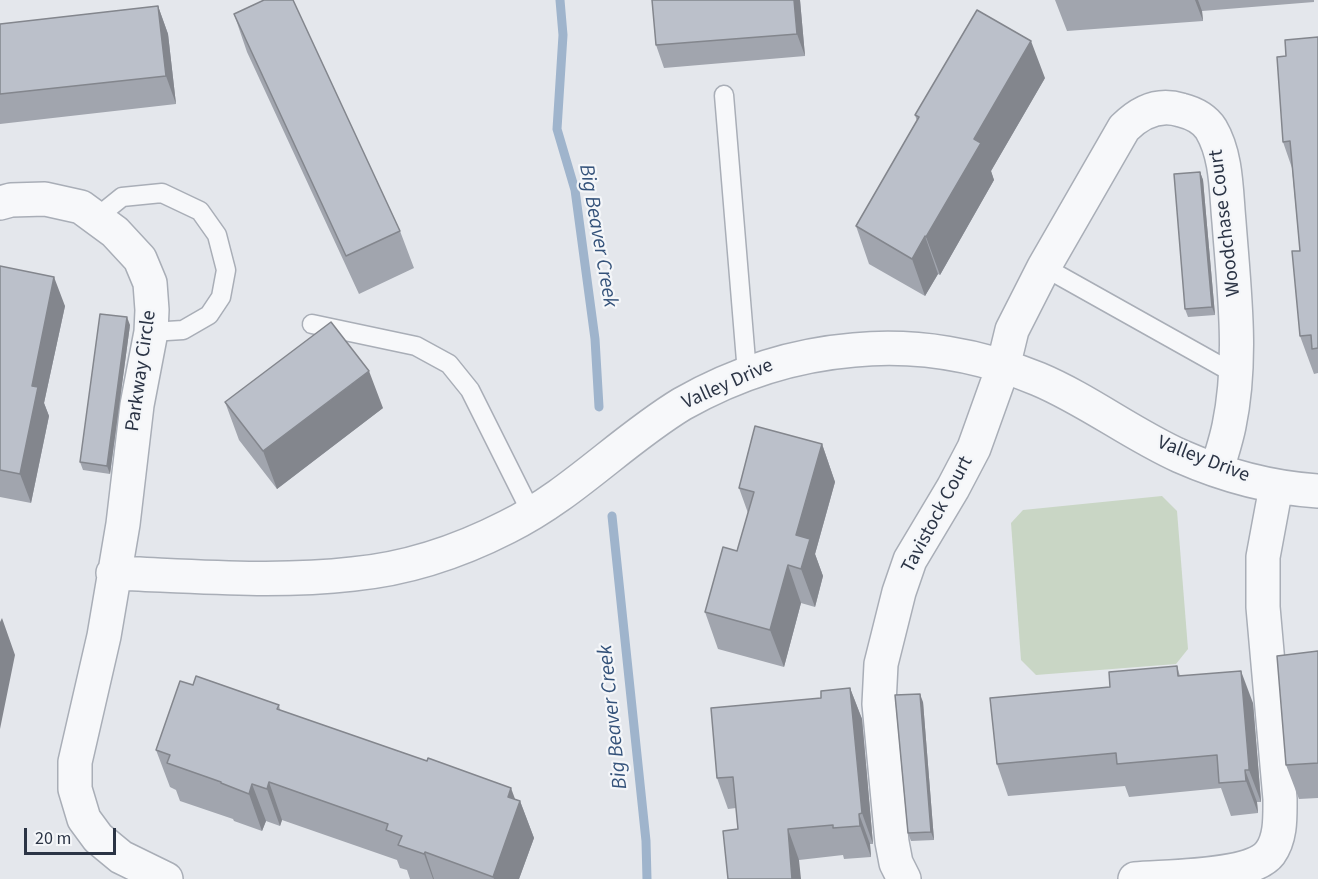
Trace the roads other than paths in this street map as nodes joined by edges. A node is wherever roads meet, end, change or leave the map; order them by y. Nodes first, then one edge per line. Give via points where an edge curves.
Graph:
1 (724, 95) dead end
2 (0, 203) edge
3 (96, 218) junction
4 (1044, 267) junction
5 (312, 324) dead end
6 (151, 332) junction
7 (1003, 367) junction
8 (747, 373) junction
9 (1235, 374) junction
10 (1217, 470) junction
11 (1276, 487) junction
12 (1318, 492) edge
13 (532, 514) junction
14 (113, 573) junction
15 (166, 879) edge
16 (904, 879) edge
17 (1135, 879) edge

1 - 8 lane
2 - 3 street, Parkway Circle via 45,199 81,207
3 - 6 street, Parkway Circle via 140,259 150,283
3 - 6 lane via 122,197 162,193 200,211 217,235 226,270 221,297 209,315 183,330
4 - 7 street, Woodchase Court via 1012,330
4 - 9 lane
4 - 9 street, Woodchase Court via 1124,128 1135,116 1165,107 1197,115 1210,127 1220,148 1225,177 1236,309
5 - 13 lane via 416,346 449,364 470,390
6 - 14 street, Parkway Circle via 136,405 123,524
7 - 8 street, Valley Drive via 964,357 896,348 819,354
7 - 10 street, Valley Drive via 1048,384 1179,456
7 - 16 street, Tavistock Court via 974,448 910,560 881,664 879,704 892,842
8 - 13 street, Valley Drive via 681,405
9 - 10 street, Woodchase Court via 1229,427
10 - 11 street, Valley Drive
11 - 12 street, Valley Drive
11 - 17 street via 1263,557 1263,607 1280,799 1276,841 1256,865 1237,871
13 - 14 street, Valley Drive via 470,544 408,564 356,574 263,578
14 - 15 street, Parkway Circle via 104,636 75,762 75,789 84,819 98,838 121,856

